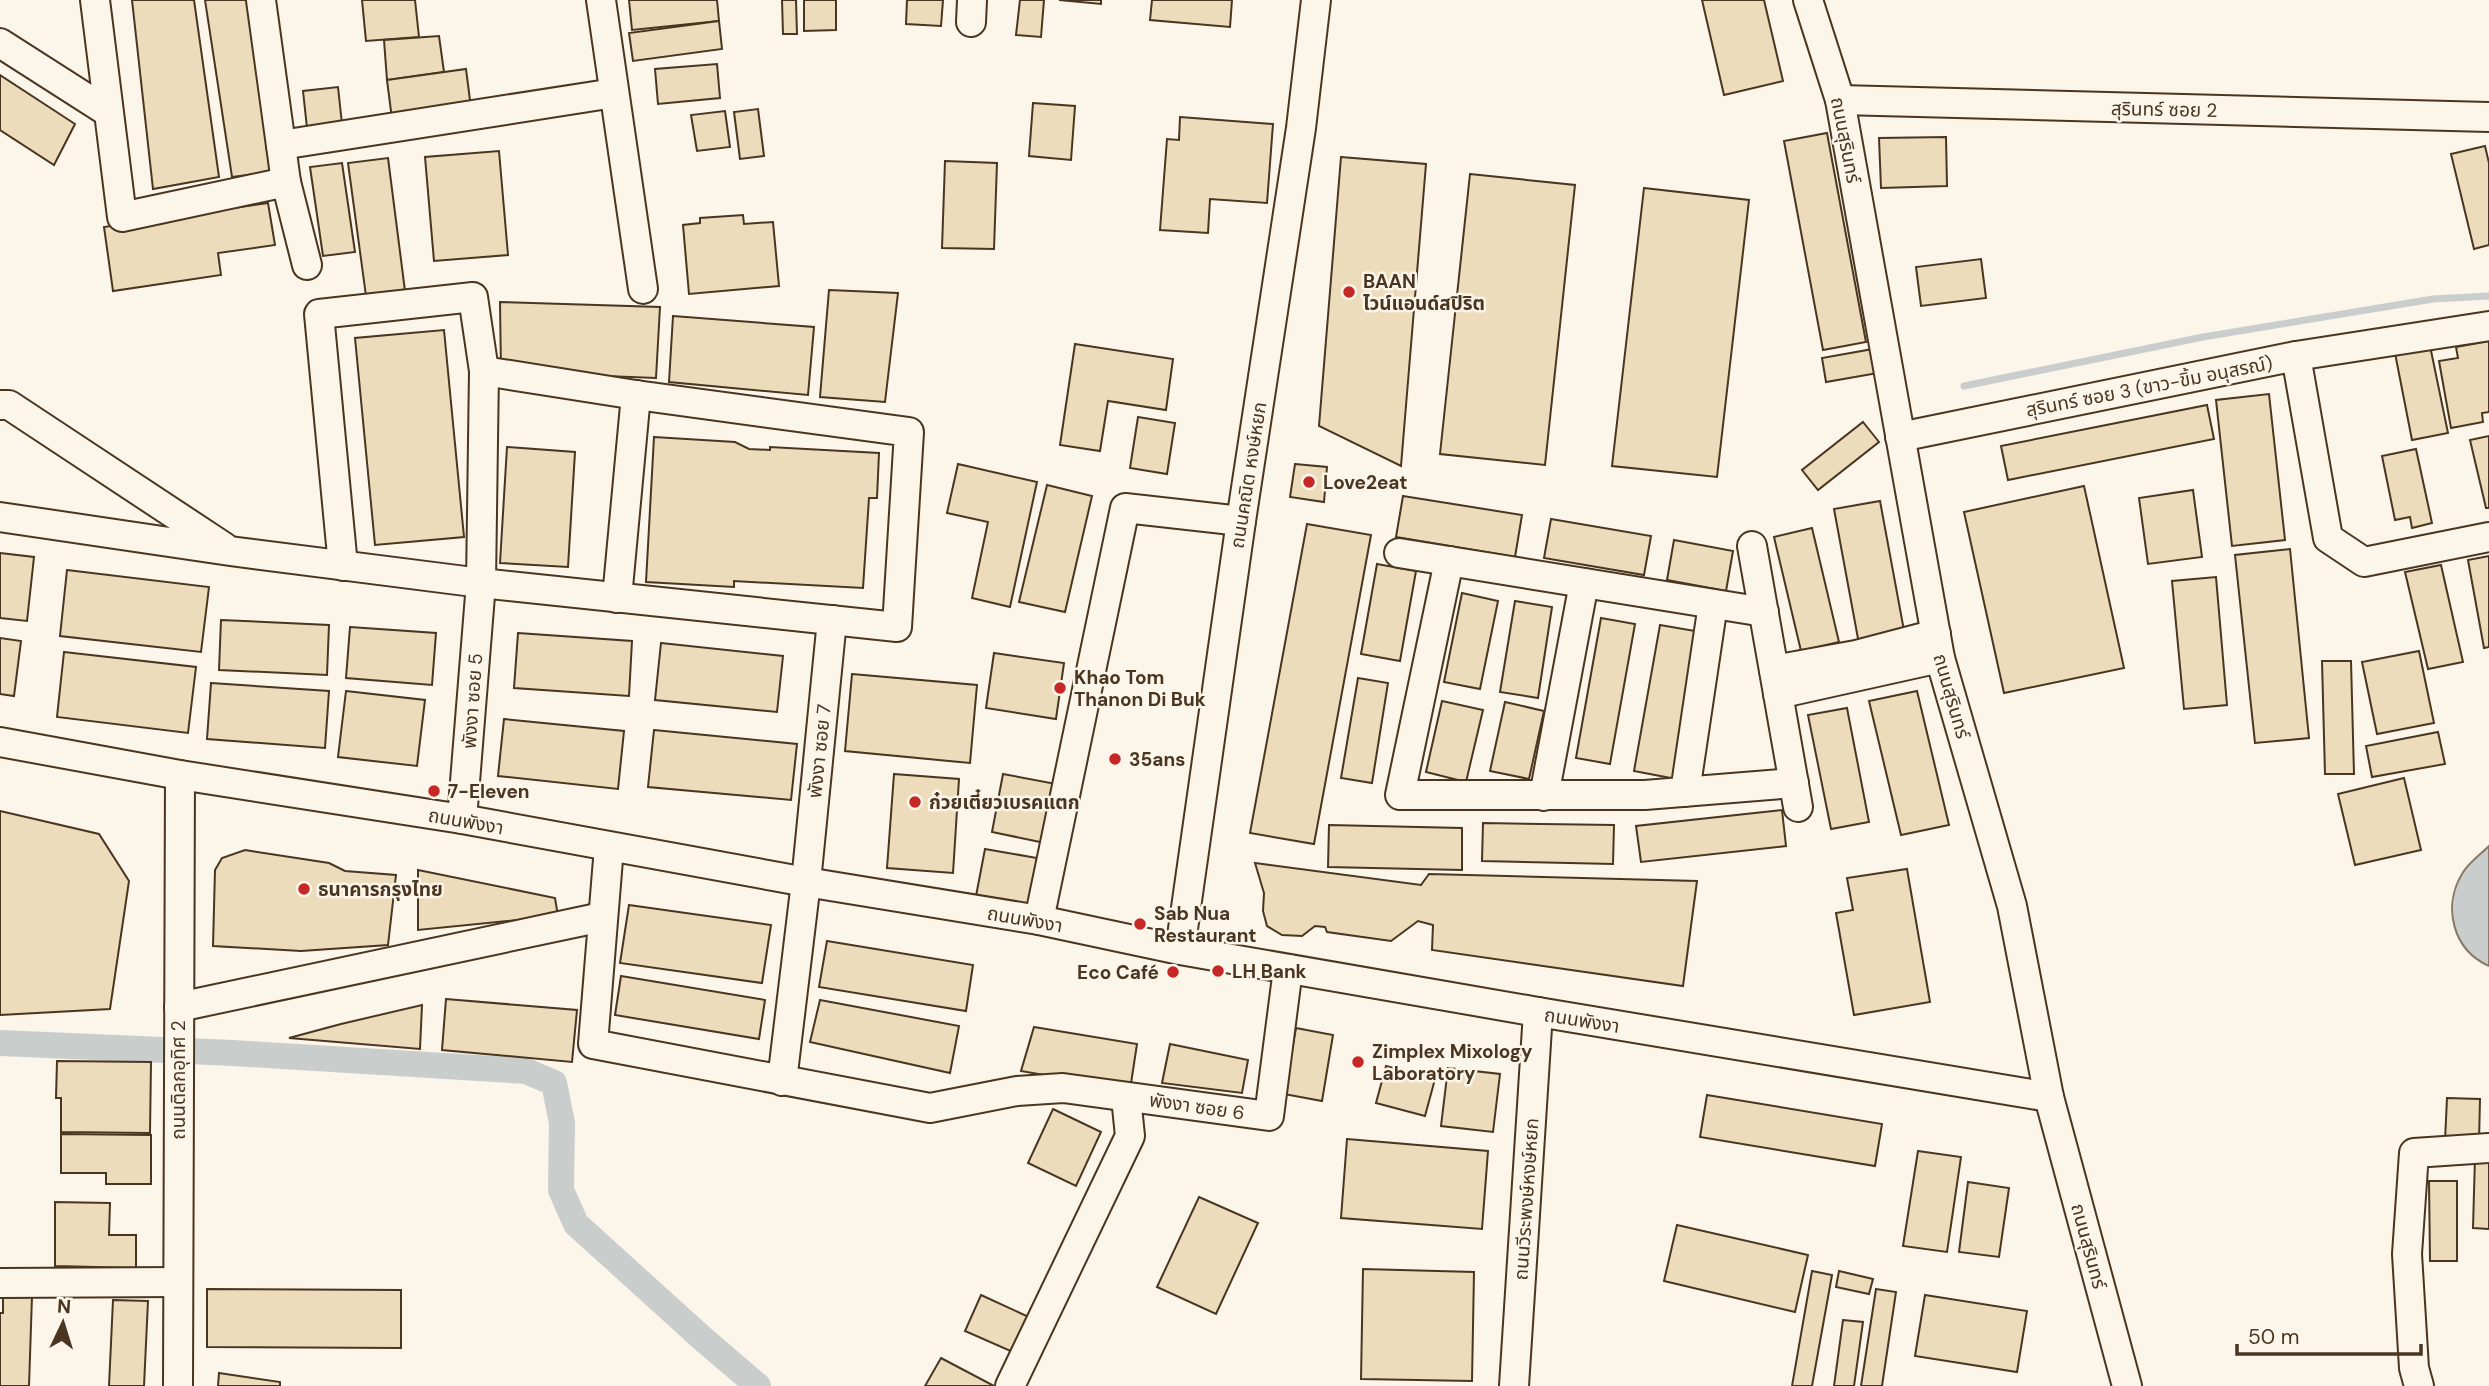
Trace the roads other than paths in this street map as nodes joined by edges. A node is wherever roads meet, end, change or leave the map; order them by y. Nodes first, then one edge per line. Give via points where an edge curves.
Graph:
1 (95, 0) edge
2 (261, 0) edge
3 (601, 0) edge
4 (1316, 0) edge
5 (1808, 0) edge
6 (0, 43) edge
7 (614, 93) junction
8 (1840, 100) junction
9 (108, 112) junction
10 (2489, 117) edge
11 (281, 145) junction
12 (286, 182) junction
13 (307, 265) dead end
14 (643, 289) dead end
15 (2489, 326) edge
16 (2296, 356) junction
17 (484, 371) junction
18 (636, 395) junction
19 (0, 405) edge
20 (1900, 437) junction
21 (0, 517) edge
22 (1241, 521) junction
23 (2489, 537) edge
24 (1752, 546) dead end
25 (230, 551) junction
26 (1399, 553) dead end
27 (1449, 561) junction
28 (342, 566) junction
29 (481, 583) junction
30 (1584, 583) junction
31 (617, 598) junction
32 (1713, 604) junction
33 (1764, 612) junction
34 (832, 620) junction
35 (1938, 646) junction
36 (1776, 682) junction
37 (0, 742) edge
38 (180, 775) junction
39 (1685, 792) junction
40 (1544, 796) junction
41 (462, 819) junction
42 (609, 847) junction
43 (806, 882) junction
44 (602, 916) junction
45 (1039, 920) junction
46 (1180, 950) junction
47 (1288, 969) junction
48 (1538, 1012) junction
49 (179, 1019) junction
50 (782, 1081) junction
51 (1126, 1097) junction
52 (2049, 1097) junction
53 (2489, 1148) edge
54 (178, 1282) junction
55 (0, 1283) edge
56 (178, 1386) edge
57 (1010, 1386) edge
58 (1514, 1386) edge
59 (2127, 1386) edge
60 (2419, 1386) edge

1 - 9 street
2 - 11 street
3 - 7 street
4 - 22 street, ถนนคณิต หงษ์หยก
5 - 8 street, ถนนสุรินทร์
6 - 9 street
7 - 11 street
7 - 14 street
8 - 10 street, สุรินทร์ ซอย 2
8 - 20 street, ถนนสุรินทร์
9 - 12 street via 122,217
11 - 12 street
12 - 13 street
15 - 16 street
16 - 20 street, สุรินทร์ ซอย 3 (ขาว-ขิ้ม อนุสรณ์)
16 - 23 street, สุรินทร์ ซอย 3 (ขาว-ขิ้ม อนุสรณ์) via 2328,538 2364,562
17 - 18 street
17 - 28 street, พังงา ซอย 5 via 473,297 319,314
17 - 29 street, พังงา ซอย 5
18 - 31 street
18 - 34 street via 909,432 897,627
19 - 25 street via 9,405
20 - 35 street, ถนนสุรินทร์
21 - 25 street
22 - 45 street via 1125,508
22 - 46 street, ถนนคณิต หงษ์หยก
24 - 33 street
25 - 28 street
26 - 27 street
27 - 30 street
27 - 40 street via 1400,795
28 - 29 street
29 - 31 street
29 - 41 street, พังงา ซอย 5
30 - 32 street
30 - 40 street
31 - 34 street
32 - 33 street
32 - 39 street
33 - 36 street
34 - 43 street, พังงา ซอย 7
35 - 36 street via 1856,655
35 - 52 street, ถนนสุรินทร์ via 2012,906
36 - 39 street via 1796,795
37 - 38 street, ถนนพังงา
38 - 41 street, ถนนพังงา
38 - 49 street, ถนนติลกอุทิศ 2
39 - 40 street
41 - 42 street, ถนนพังงา
42 - 43 street, ถนนพังงา
42 - 44 street
43 - 45 street, ถนนพังงา
43 - 50 street, พังงา ซอย 7
44 - 49 street
44 - 50 street via 593,1044
45 - 46 street, ถนนพังงา
46 - 47 street, ถนนพังงา
47 - 48 street, ถนนพังงา
47 - 51 street, พังงา ซอย 6 via 1269,1116
48 - 52 street, ถนนพังงา
48 - 58 street, ถนนวีระพงษ์หงษ์หยก
49 - 54 street, ถนนติลกอุทิศ 2
50 - 51 street via 930,1108 1017,1091 1063,1088
51 - 57 street, พังงา ซอย 6 via 1130,1136
52 - 59 street, ถนนสุรินทร์
53 - 60 street via 2414,1153 2407,1254
54 - 55 street
54 - 56 street, ถนนติลกอุทิศ 2

